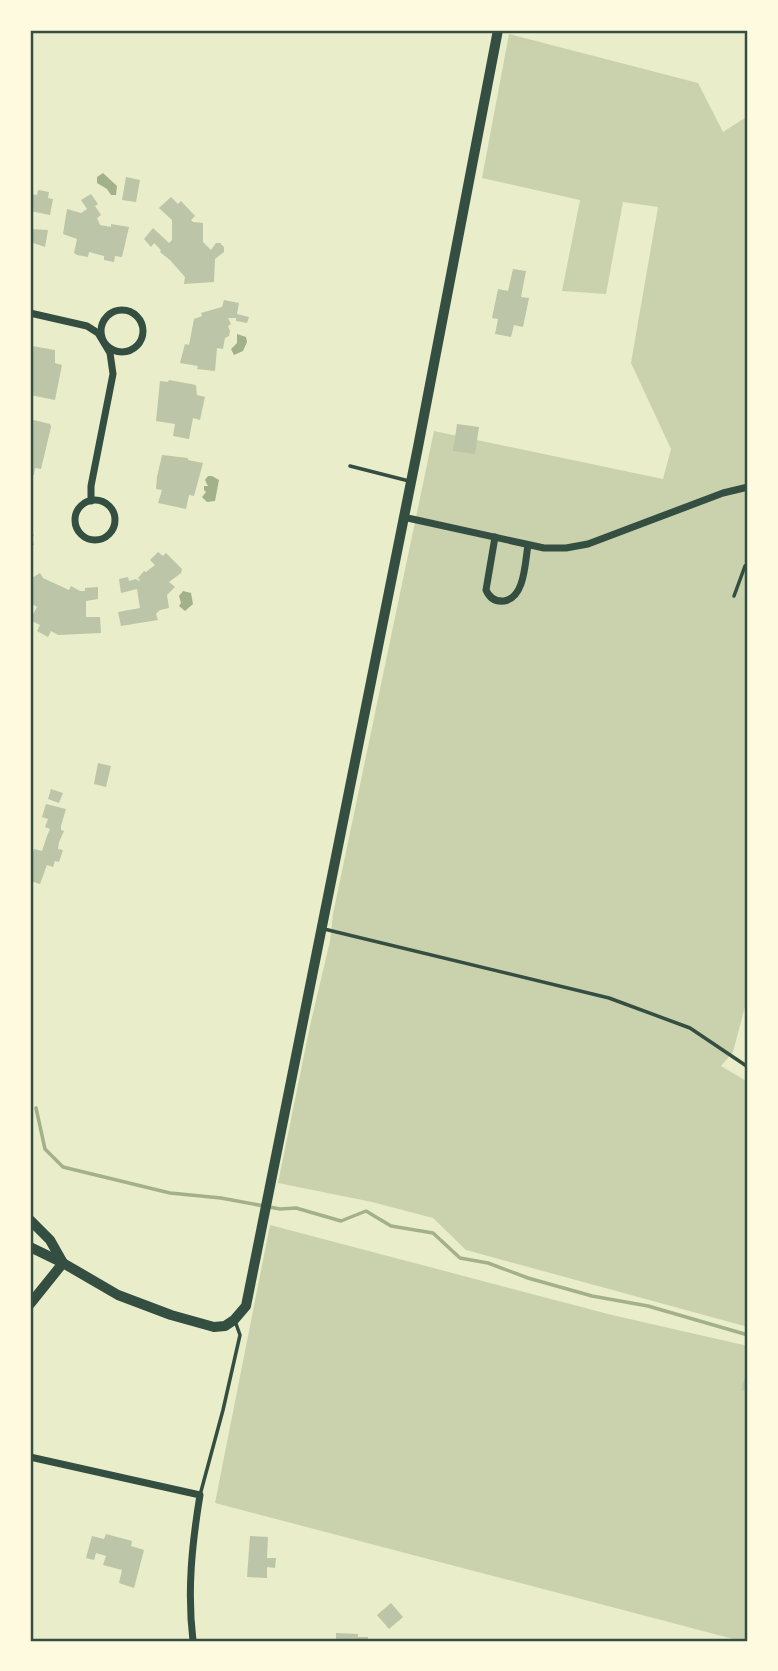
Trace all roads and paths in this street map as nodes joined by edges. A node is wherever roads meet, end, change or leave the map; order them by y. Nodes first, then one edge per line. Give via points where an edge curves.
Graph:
1 (498, 30) edge
2 (30, 313) edge
3 (105, 343) junction
4 (350, 466) dead end
5 (411, 481) junction
6 (748, 487) edge
7 (91, 501) junction
8 (403, 517) junction
9 (495, 537) junction
10 (528, 545) junction
11 (748, 564) edge
12 (734, 596) dead end
13 (322, 929) junction
14 (748, 1067) edge
15 (30, 1220) edge
16 (30, 1247) edge
17 (63, 1263) junction
18 (30, 1304) edge
19 (234, 1320) junction
20 (30, 1457) edge
21 (200, 1495) junction
22 (193, 1641) edge

1 - 5 street
2 - 3 street via 87,326
3 - 3 street via 120,352 136,347 144,332 140,319 128,310 111,313 102,325
3 - 7 street via 113,374
4 - 5 lane
5 - 8 street
6 - 10 street via 578,547
7 - 7 street via 77,512 76,526 85,538 99,540 113,530 114,516 106,503
8 - 9 street
8 - 13 street
9 - 10 street
9 - 10 street via 486,590 497,601 518,592
11 - 12 lane
13 - 14 lane via 609,998 690,1028
13 - 19 street via 246,1306
15 - 17 street via 50,1240
16 - 17 street
17 - 18 street
17 - 19 street via 152,1309 214,1326
19 - 21 lane via 240,1335
20 - 21 street
21 - 22 street via 191,1555

